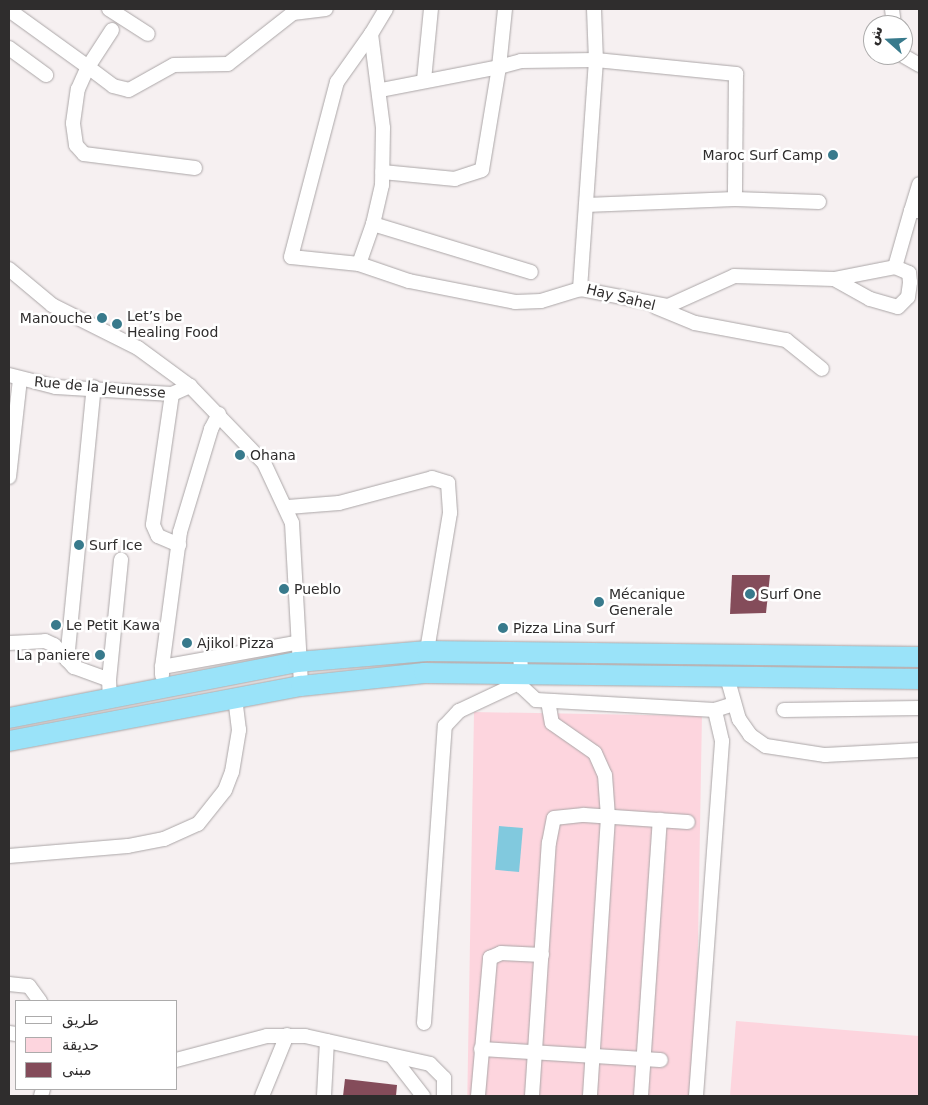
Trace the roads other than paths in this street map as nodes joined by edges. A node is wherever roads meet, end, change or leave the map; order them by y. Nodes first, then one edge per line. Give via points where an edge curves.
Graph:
1 (109, 9) edge
2 (326, 9) edge
3 (386, 9) edge
4 (431, 9) edge
5 (505, 9) edge
6 (594, 9) edge
7 (9, 10) edge
8 (112, 30) dead end
9 (148, 34) dead end
10 (371, 34) junction
11 (9, 48) edge
12 (596, 60) junction
13 (499, 67) junction
14 (88, 68) junction
15 (46, 75) dead end
16 (424, 80) junction
17 (381, 90) junction
18 (195, 168) dead end
19 (382, 172) junction
20 (919, 184) edge
21 (735, 199) junction
22 (820, 202) dead end
23 (586, 206) junction
24 (915, 211) edge
25 (373, 224) junction
26 (358, 264) junction
27 (895, 267) junction
28 (9, 269) edge
29 (531, 272) dead end
30 (834, 279) junction
31 (580, 289) junction
32 (654, 307) junction
33 (822, 369) dead end
34 (14, 377) edge
35 (94, 386) junction
36 (190, 386) junction
37 (172, 394) junction
38 (219, 414) junction
39 (9, 477) edge
40 (288, 507) junction
41 (179, 545) junction
42 (121, 560) dead end
43 (9, 643) edge
44 (427, 651) junction
45 (520, 652) junction
46 (297, 653) junction
47 (919, 657) edge
48 (68, 660) junction
49 (162, 667) junction
50 (726, 677) junction
51 (521, 678) junction
52 (919, 679) edge
53 (301, 686) junction
54 (110, 689) junction
55 (161, 689) junction
56 (234, 698) junction
57 (548, 701) junction
58 (733, 704) junction
59 (919, 708) edge
60 (715, 710) junction
61 (784, 710) dead end
62 (9, 718) edge
63 (9, 741) edge
64 (919, 750) edge
65 (608, 817) junction
66 (660, 820) junction
67 (688, 822) dead end
68 (9, 856) edge
69 (542, 955) junction
70 (9, 984) edge
71 (39, 1000) edge
72 (424, 1023) dead end
73 (286, 1035) junction
74 (327, 1041) junction
75 (481, 1049) junction
76 (536, 1051) junction
77 (391, 1055) junction
78 (592, 1056) junction
79 (644, 1058) junction
80 (178, 1060) edge
81 (660, 1060) dead end
82 (262, 1096) edge
83 (324, 1096) edge
84 (423, 1096) edge
85 (444, 1096) edge
86 (478, 1096) edge
87 (532, 1096) edge
88 (590, 1096) edge
89 (641, 1096) edge
90 (696, 1096) edge

1 - 9 street
2 - 14 street via 293,13 228,64 174,65 129,90 113,86
3 - 10 street
4 - 16 street
5 - 13 street
6 - 12 street, Hay Sahel
7 - 14 street
8 - 14 street
10 - 17 street
10 - 26 street via 337,82 291,257
11 - 15 street
12 - 13 street via 521,61
12 - 21 street via 736,74
12 - 23 street, Hay Sahel
13 - 16 street
13 - 19 street via 482,170 455,179
14 - 18 street via 78,89 73,123 78,149 92,158 115,156
16 - 17 street
17 - 19 street
19 - 25 street
20 - 24 street
21 - 22 street
21 - 23 street
23 - 31 street, Hay Sahel
24 - 27 street
25 - 26 street
25 - 29 street
26 - 31 street via 409,281 515,302 541,301
27 - 30 street, Hay Sahel
27 - 30 street via 909,273 910,282 908,297 898,307 870,299
28 - 36 street via 52,305 138,348
30 - 32 street, Hay Sahel via 734,276 675,304
31 - 32 street, Hay Sahel
32 - 33 street via 696,323 786,340
34 - 35 street, Rue de la Jeunesse via 56,386
34 - 39 street
35 - 37 street, Rue de la Jeunesse
35 - 48 street
36 - 37 street, Rue de la Jeunesse
36 - 38 street
37 - 41 street via 153,525 158,536
38 - 40 street via 264,463
38 - 41 street via 190,496
40 - 44 street via 339,503 432,478 448,483 450,513
40 - 46 street via 295,554
41 - 49 street
42 - 54 street
43 - 48 street via 45,641
44 - 45 highway
44 - 46 highway
45 - 47 highway
45 - 51 street
46 - 49 street
46 - 53 street
46 - 55 highway
48 - 54 street
49 - 55 street
50 - 51 highway
50 - 52 highway
50 - 58 street
51 - 53 highway via 424,673
51 - 57 street via 529,697
51 - 72 street via 458,711 445,726
53 - 56 highway
54 - 55 highway
54 - 62 highway
56 - 63 highway
56 - 68 street via 239,730 232,772 224,790 198,824 164,839 128,846
57 - 60 street
57 - 65 street via 549,718 559,732 585,746 601,762
58 - 60 street
58 - 64 street via 750,735 783,751 825,755
59 - 61 street
60 - 90 street via 722,741
65 - 66 street
65 - 69 street via 562,815 552,823
65 - 78 street
66 - 67 street
66 - 79 street
69 - 75 street via 501,953 490,958
69 - 76 street
70 - 71 street via 29,986
73 - 74 street
73 - 80 street
73 - 82 street
74 - 77 street
74 - 83 street
75 - 76 street
75 - 86 street
76 - 78 street
76 - 87 street
77 - 84 street
77 - 85 street via 434,1066 444,1078
78 - 79 street
78 - 88 street
79 - 81 street
79 - 89 street

